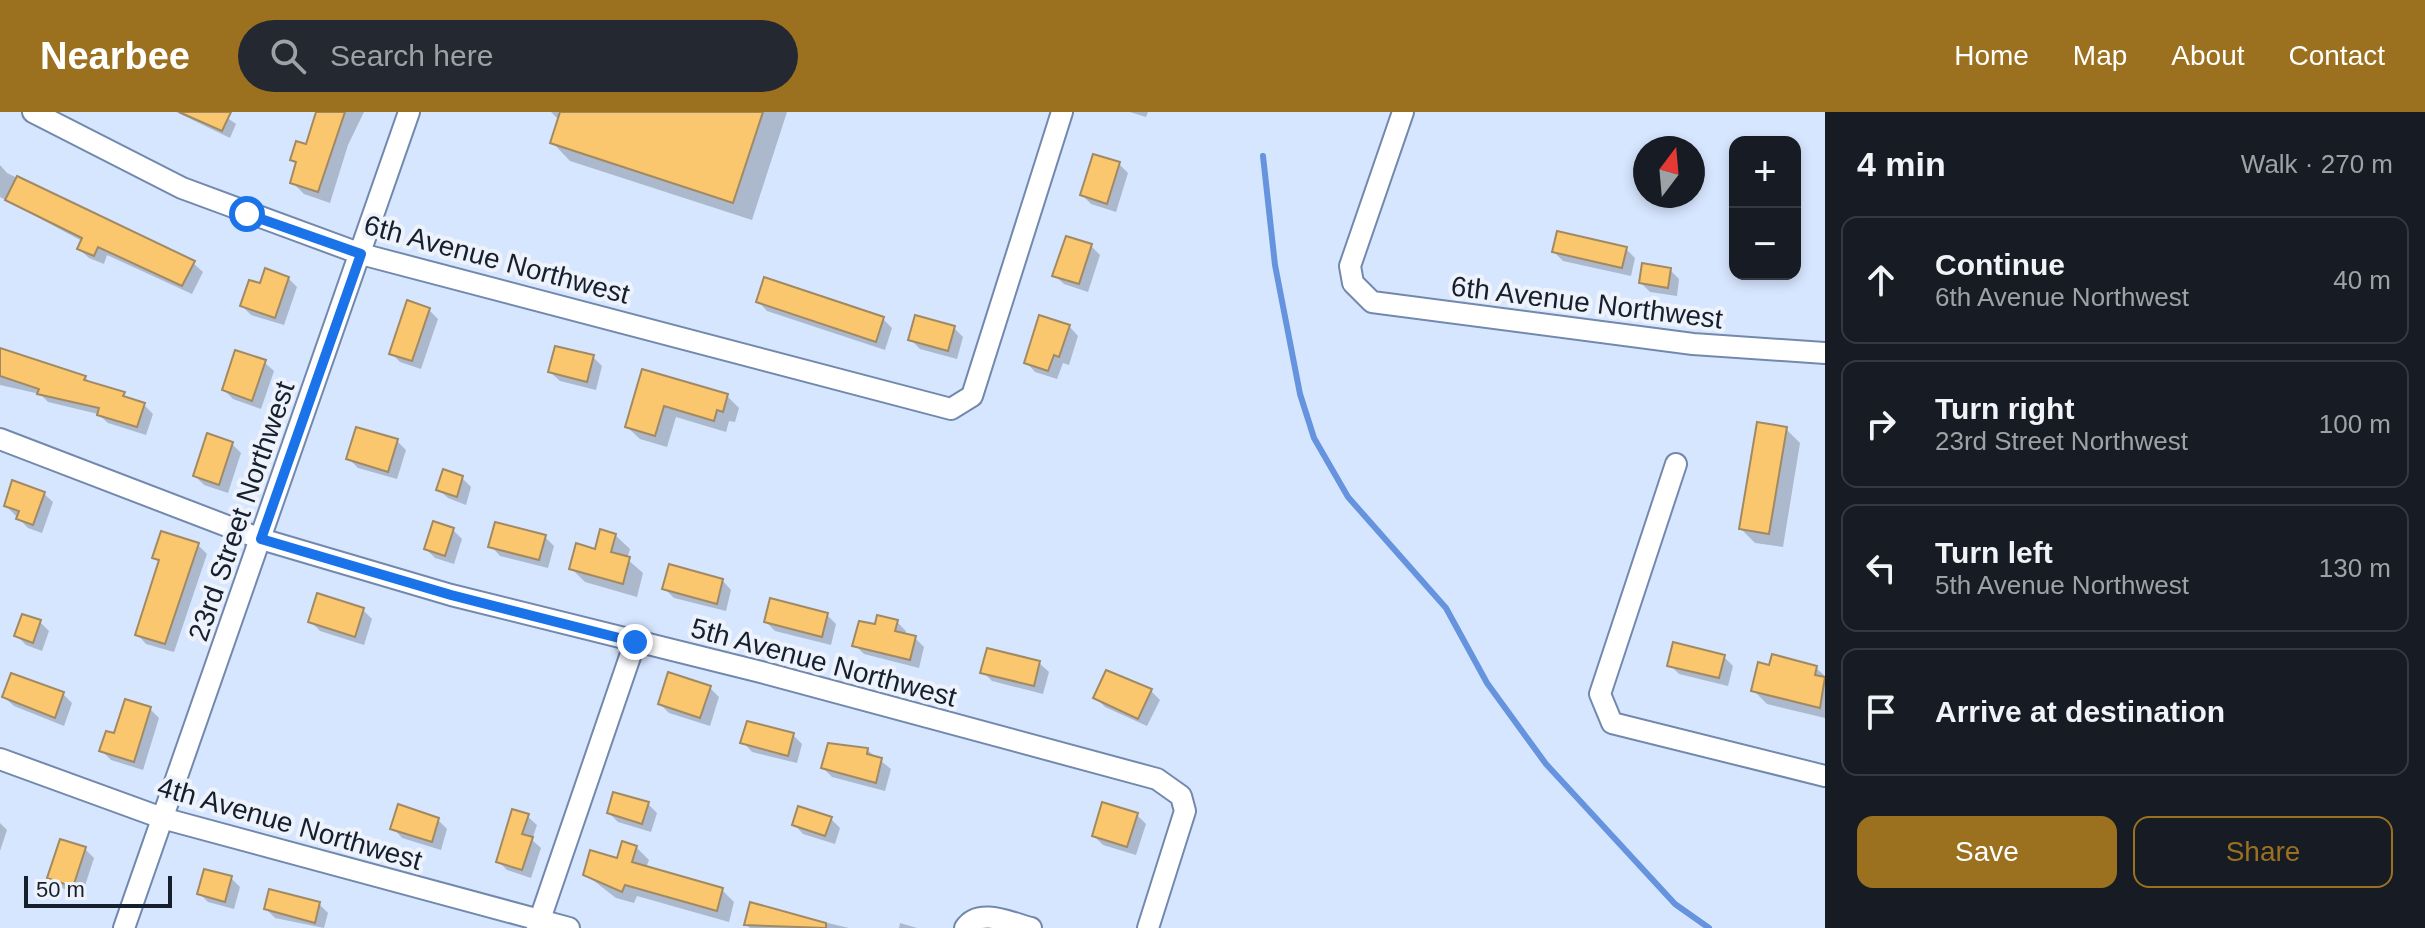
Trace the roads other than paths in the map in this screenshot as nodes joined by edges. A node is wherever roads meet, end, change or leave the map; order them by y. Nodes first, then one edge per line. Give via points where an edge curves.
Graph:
1 (33, 112) edge
2 (409, 112) edge
3 (1062, 112) edge
4 (1403, 112) edge
5 (361, 254) junction
6 (1825, 353) edge
7 (0, 439) edge
8 (1676, 464) dead end
9 (261, 539) junction
10 (635, 642) junction
11 (0, 759) edge
12 (1825, 776) edge
13 (162, 818) junction
14 (539, 924) edge
15 (965, 926) edge
16 (124, 928) edge
17 (569, 928) edge
18 (1031, 928) edge
19 (1148, 928) edge

1 - 5 street, 6th Avenue Northwest via 182,188
2 - 5 street, 23rd Street Northwest
3 - 5 street, 6th Avenue Northwest via 972,396 951,409
4 - 6 street, 6th Avenue Northwest via 1353,250 1353,283 1365,299 1383,306 1693,344
5 - 9 street, 23rd Street Northwest
7 - 9 street, 5th Avenue Northwest
8 - 12 street via 1600,694 1612,723
9 - 10 street, 5th Avenue Northwest
9 - 13 street, 23rd Street Northwest
10 - 14 street
10 - 19 street, 5th Avenue Northwest via 1157,779 1181,796 1185,811
11 - 13 street, 4th Avenue Northwest
13 - 14 street, 4th Avenue Northwest
13 - 16 street, 23rd Street Northwest
14 - 17 street, 4th Avenue Northwest
15 - 18 street via 985,917

